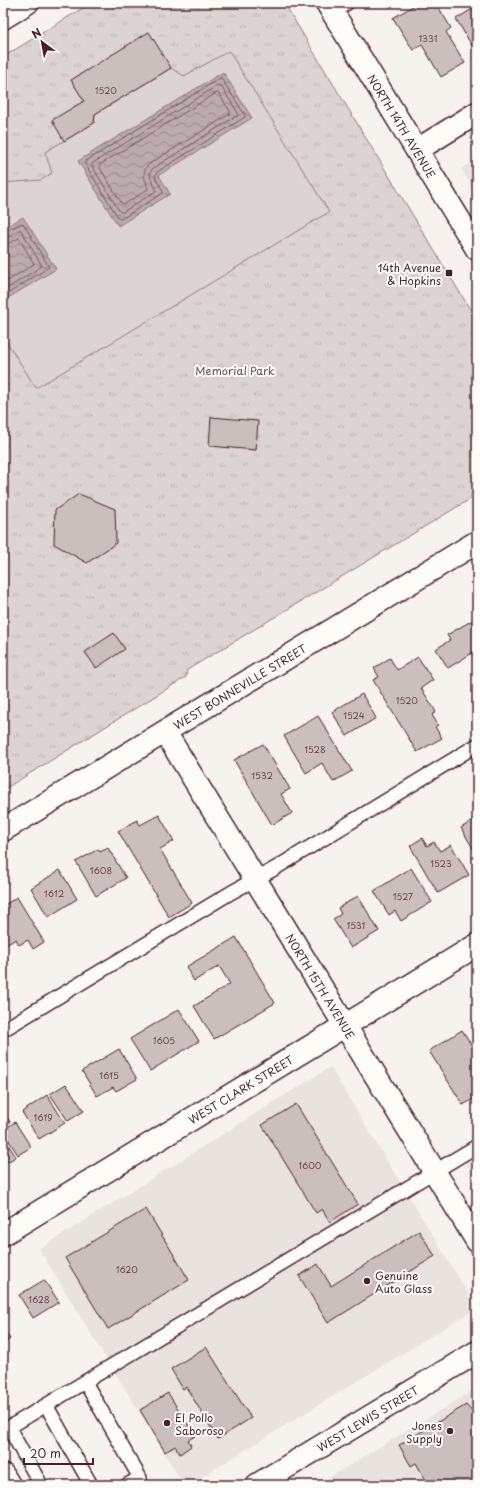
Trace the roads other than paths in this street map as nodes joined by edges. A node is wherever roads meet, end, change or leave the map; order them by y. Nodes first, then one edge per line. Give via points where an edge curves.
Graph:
1 (27, 3) edge
2 (336, 6) edge
3 (3, 18) edge
4 (477, 113) edge
5 (417, 150) junction
6 (477, 249) edge
7 (477, 542) edge
8 (165, 732) junction
9 (477, 744) edge
10 (3, 830) edge
11 (255, 878) junction
12 (477, 945) edge
13 (345, 1025) junction
14 (3, 1030) edge
15 (477, 1146) edge
16 (434, 1171) junction
17 (3, 1234) edge
18 (477, 1241) edge
19 (477, 1352) edge
20 (85, 1382) junction
21 (46, 1406) junction
22 (6, 1430) edge
23 (3, 1475) edge
24 (9, 1485) edge
25 (41, 1485) edge
26 (91, 1485) edge
27 (127, 1485) edge
28 (257, 1485) edge

1 - 3 street
2 - 5 street, NORTH 14TH AVENUE
4 - 5 street
5 - 6 street, NORTH 14TH AVENUE
7 - 8 street, WEST BONNEVILLE STREET
8 - 10 street, WEST BONNEVILLE STREET
8 - 11 street, NORTH 15TH AVENUE
9 - 11 lane via 274,869
11 - 13 street, NORTH 15TH AVENUE
11 - 14 lane
12 - 13 street, WEST CLARK STREET
13 - 16 street, NORTH 15TH AVENUE
13 - 17 street, WEST CLARK STREET
15 - 16 lane
16 - 18 street, NORTH 15TH AVENUE
16 - 20 lane
19 - 28 street, WEST LEWIS STREET
20 - 21 lane
20 - 27 lane via 140,1478
21 - 22 lane
21 - 26 lane
22 - 25 lane
23 - 24 street

